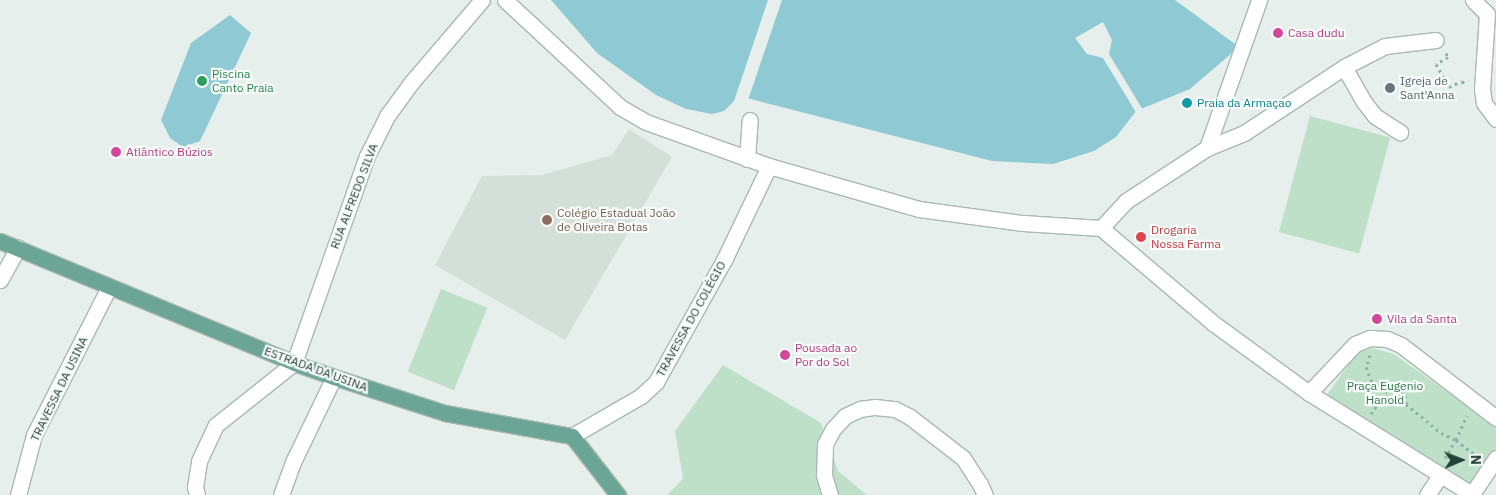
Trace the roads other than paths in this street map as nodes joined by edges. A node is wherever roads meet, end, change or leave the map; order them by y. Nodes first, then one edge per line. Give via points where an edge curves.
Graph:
1 (482, 0) edge
2 (505, 0) edge
3 (1259, 0) edge
4 (1473, 0) edge
5 (1489, 7) edge
6 (1436, 40) road end
7 (1344, 67) junction
8 (750, 120) dead end
9 (1496, 120) edge
10 (1400, 132) dead end
11 (1207, 148) junction
12 (747, 159) junction
13 (769, 166) junction
14 (1101, 228) junction
15 (0, 241) edge
16 (18, 248) junction
17 (0, 280) edge
18 (109, 287) junction
19 (294, 363) junction
20 (334, 377) junction
21 (1309, 393) junction
22 (1496, 418) edge
23 (572, 436) junction
24 (1493, 462) edge
25 (1439, 473) junction
26 (1472, 494) edge
27 (18, 495) edge
28 (197, 495) edge
29 (281, 495) edge
30 (618, 495) edge
31 (830, 495) edge
32 (985, 495) edge
33 (1427, 495) edge

1 - 19 street, RUA ALFREDO SILVA via 387,116 367,156
2 - 12 street via 620,107 646,122
3 - 11 street
4 - 5 street
5 - 9 street via 1483,96
6 - 7 street via 1385,46
7 - 10 street via 1375,116
7 - 11 street via 1244,133
8 - 12 street
11 - 14 street via 1126,201
12 - 13 street
13 - 14 street via 919,209 1023,223
13 - 23 street, TRAVESSA DO COLÉGIO via 724,260 656,382 641,396
14 - 21 street via 1213,323
15 - 16 main road, ESTRADA DA USINA
16 - 17 street
16 - 18 main road, ESTRADA DA USINA
18 - 19 main road, ESTRADA DA USINA
18 - 27 street, TRAVESSA DA USINA via 34,434
19 - 20 main road, ESTRADA DA USINA
19 - 28 street via 216,425 199,461
20 - 23 main road, ESTRADA DA USINA via 445,414
20 - 29 street
21 - 22 street via 1355,344 1370,338 1387,339 1401,345
21 - 25 street
23 - 30 main road
24 - 26 street
25 - 26 street
25 - 33 street
31 - 32 street via 824,475 825,444 845,416 860,409 875,408 895,410 910,417 963,458

